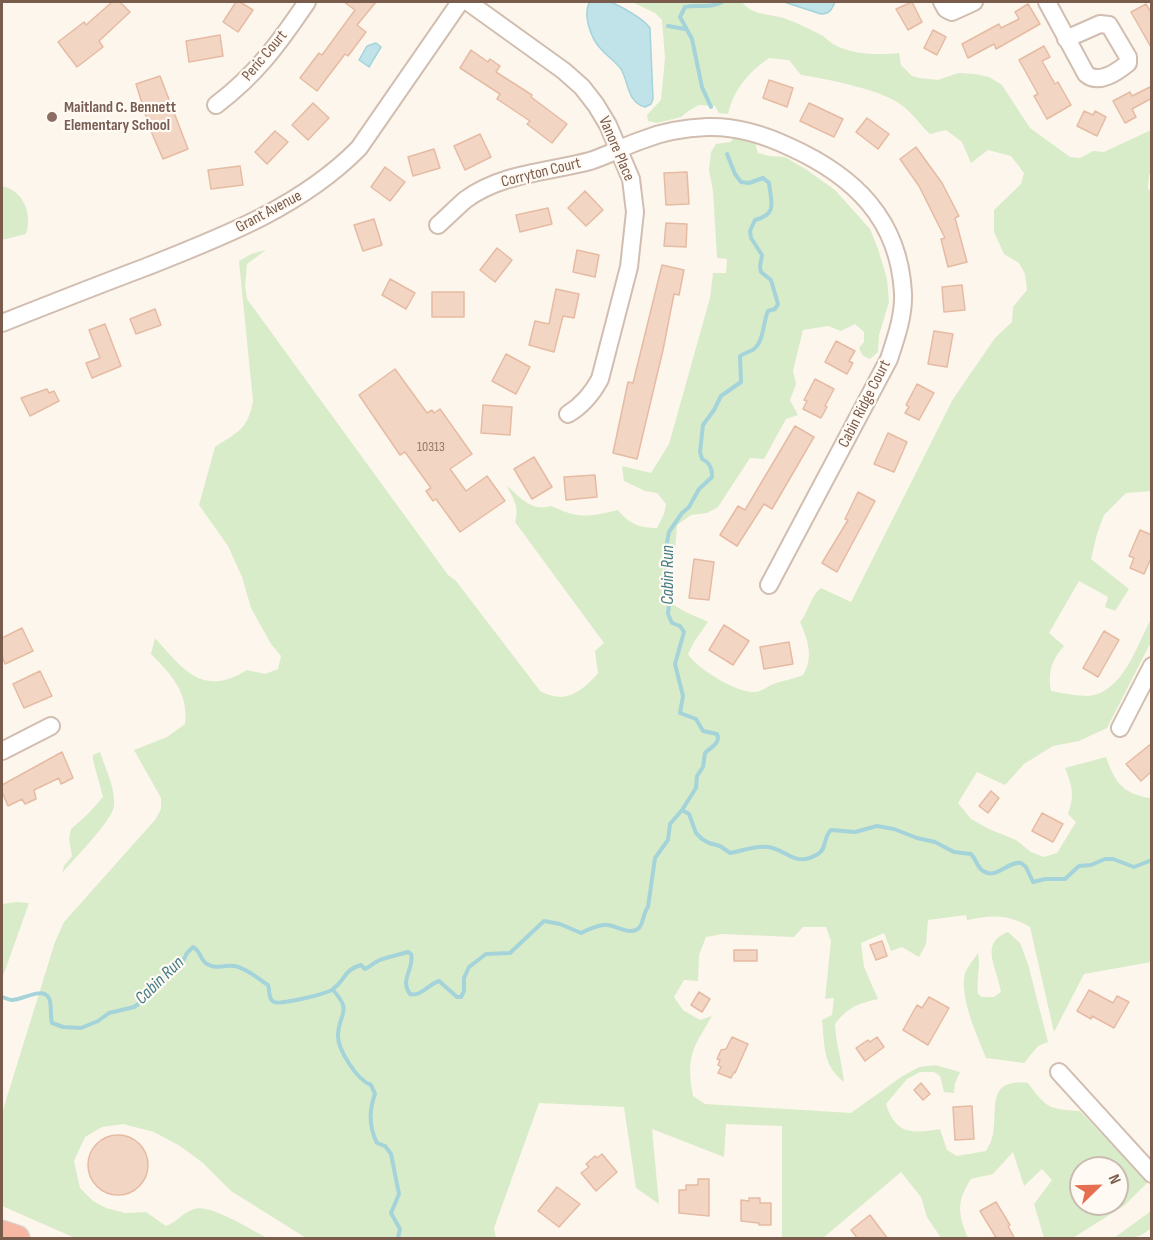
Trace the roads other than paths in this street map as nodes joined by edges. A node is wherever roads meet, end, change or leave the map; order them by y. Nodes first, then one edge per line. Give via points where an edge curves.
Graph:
1 (307, 2) edge
2 (460, 2) edge
3 (468, 2) edge
4 (942, 2) edge
5 (974, 2) edge
6 (1047, 2) edge
7 (1066, 39) dead end
8 (216, 105) dead end
9 (619, 150) junction
10 (438, 225) dead end
11 (2, 323) edge
12 (568, 414) dead end
13 (769, 585) dead end
14 (1152, 666) edge
15 (51, 726) dead end
16 (1120, 728) dead end
17 (2, 751) edge
18 (1059, 1072) dead end
19 (1152, 1174) edge
20 (2, 1233) edge
21 (17, 1239) edge

1 - 8 street, Peric Court via 259,68
2 - 11 street, Grant Avenue via 359,148 313,189 208,242
3 - 9 street, Vanore Place via 582,87 608,125
4 - 5 street via 952,12
6 - 7 street
9 - 10 street, Corryton Court via 498,183 466,200
9 - 12 street, Vanore Place via 634,192 629,267 600,379 584,403
9 - 13 street, Cabin Ridge Court via 690,128 735,129 777,141 840,174 870,203 887,230 899,264 901,319 889,359
14 - 16 street
15 - 17 street
18 - 19 street
20 - 21 highway

